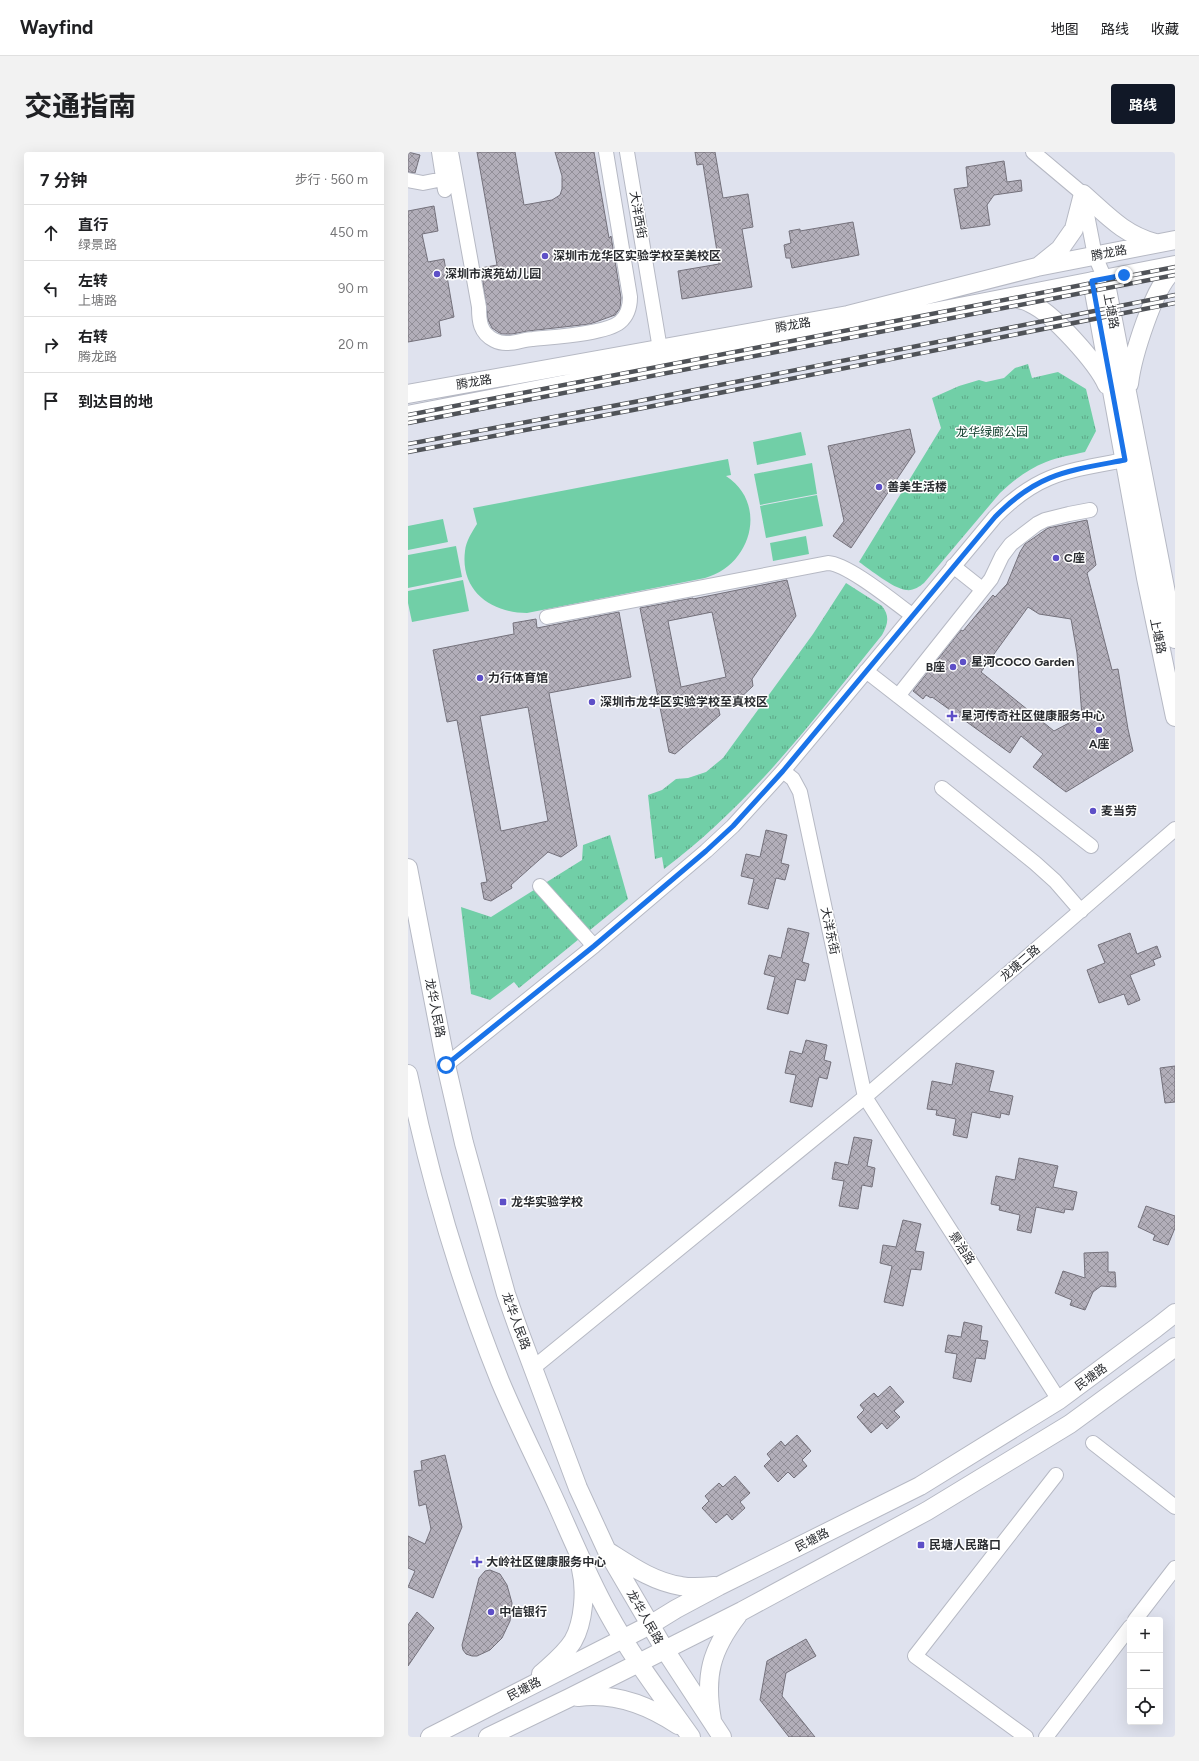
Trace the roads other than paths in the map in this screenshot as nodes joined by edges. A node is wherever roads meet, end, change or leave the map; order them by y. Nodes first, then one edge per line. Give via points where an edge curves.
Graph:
1 (439, 152) edge
2 (451, 152) edge
3 (606, 152) edge
4 (627, 152) edge
5 (1033, 152) edge
6 (408, 180) edge
7 (1083, 194) junction
8 (1175, 240) edge
9 (1156, 243) junction
10 (1095, 256) junction
11 (1175, 265) edge
12 (1037, 267) junction
13 (1175, 269) edge
14 (1099, 280) junction
15 (1010, 297) junction
16 (660, 349) junction
17 (408, 394) edge
18 (1121, 398) junction
19 (429, 411) junction
20 (408, 415) edge
21 (408, 427) edge
22 (1125, 460) junction
23 (1090, 510) dead end
24 (953, 566) junction
25 (982, 590) junction
26 (912, 615) junction
27 (547, 617) dead end
28 (1175, 639) edge
29 (866, 671) junction
30 (898, 696) junction
31 (1175, 716) edge
32 (783, 771) junction
33 (942, 788) dead end
34 (1175, 829) edge
35 (1091, 846) dead end
36 (408, 868) edge
37 (540, 886) dead end
38 (1081, 911) junction
39 (594, 946) junction
40 (446, 1065) junction
41 (408, 1074) edge
42 (410, 1095) edge
43 (865, 1097) junction
44 (1175, 1313) edge
45 (1175, 1347) edge
46 (533, 1368) junction
47 (1059, 1400) junction
48 (1093, 1443) dead end
49 (1056, 1475) dead end
50 (1175, 1507) edge
51 (607, 1551) junction
52 (578, 1556) junction
53 (1175, 1568) edge
54 (719, 1586) junction
55 (742, 1611) junction
56 (1137, 1617) edge
57 (650, 1625) junction
58 (1127, 1631) edge
59 (623, 1638) junction
60 (665, 1650) junction
61 (639, 1664) junction
62 (521, 1692) junction
63 (569, 1698) junction
64 (718, 1732) edge
65 (689, 1734) edge
66 (430, 1737) edge
67 (488, 1737) edge
68 (1026, 1737) edge
69 (1046, 1737) edge

1 - 6 street via 444,185
2 - 3 street via 480,324 490,338 507,344 607,328 621,322 626,315 630,297
4 - 16 street, 大洋西街
5 - 7 street
7 - 9 main road via 1122,228 1138,238
7 - 10 street, 上塘路
7 - 12 main road via 1074,229 1060,249
8 - 9 main road, 腾龙路
9 - 10 main road, 腾龙路
10 - 12 main road, 腾龙路
10 - 14 street, 上塘路
11 - 14 main road, 腾龙路
12 - 16 main road, 腾龙路 via 848,315
13 - 18 main road via 1164,281 1154,300
14 - 15 main road, 腾龙路
14 - 18 main road, 上塘路
15 - 18 main road via 1030,303 1050,316 1095,364
15 - 19 main road, 腾龙路
16 - 17 main road, 腾龙路
18 - 22 main road, 上塘路
18 - 28 main road, 上塘路
19 - 20 main road, 腾龙路
19 - 21 main road
22 - 24 street via 1067,471 1041,480 1017,496 995,517
22 - 31 main road, 上塘路 via 1146,578
23 - 25 street via 1053,517 1037,524 1006,549 995,572
24 - 25 street
24 - 26 street
25 - 30 street
26 - 27 street via 852,573 839,565 828,563
26 - 29 street
29 - 30 street
29 - 32 street
30 - 35 street
32 - 39 street via 711,846
32 - 43 street, 大洋东街 via 800,792
33 - 38 street via 1035,863
34 - 38 street, 龙塘二路
36 - 40 main road, 龙华人民路
37 - 39 street
38 - 43 street, 龙塘二路
39 - 40 street
40 - 46 main road, 龙华人民路 via 506,1294
41 - 42 main road
42 - 52 main road via 446,1225 483,1338
43 - 46 street, 龙塘二路
43 - 47 street, 景治路
44 - 47 main road, 民塘路
45 - 55 main road via 1070,1424 994,1471 927,1511
46 - 51 main road, 龙华人民路 via 578,1488
47 - 54 main road, 民塘路 via 920,1486
48 - 50 street
49 - 68 street via 915,1656
51 - 54 main road via 646,1574 668,1583 691,1587
51 - 57 main road, 龙华人民路
52 - 59 main road
52 - 62 main road via 583,1578 583,1599 573,1641
53 - 56 street
54 - 57 main road, 民塘路
55 - 60 main road
55 - 64 main road via 724,1634 712,1660 708,1686
57 - 59 main road, 民塘路
57 - 60 main road, 龙华人民路
58 - 69 street
59 - 61 main road
59 - 62 main road, 民塘路
60 - 61 main road
60 - 64 main road, 龙华人民路
61 - 63 main road
61 - 65 main road
62 - 66 main road, 民塘路
63 - 65 main road via 604,1695 627,1700 654,1710
63 - 67 main road

